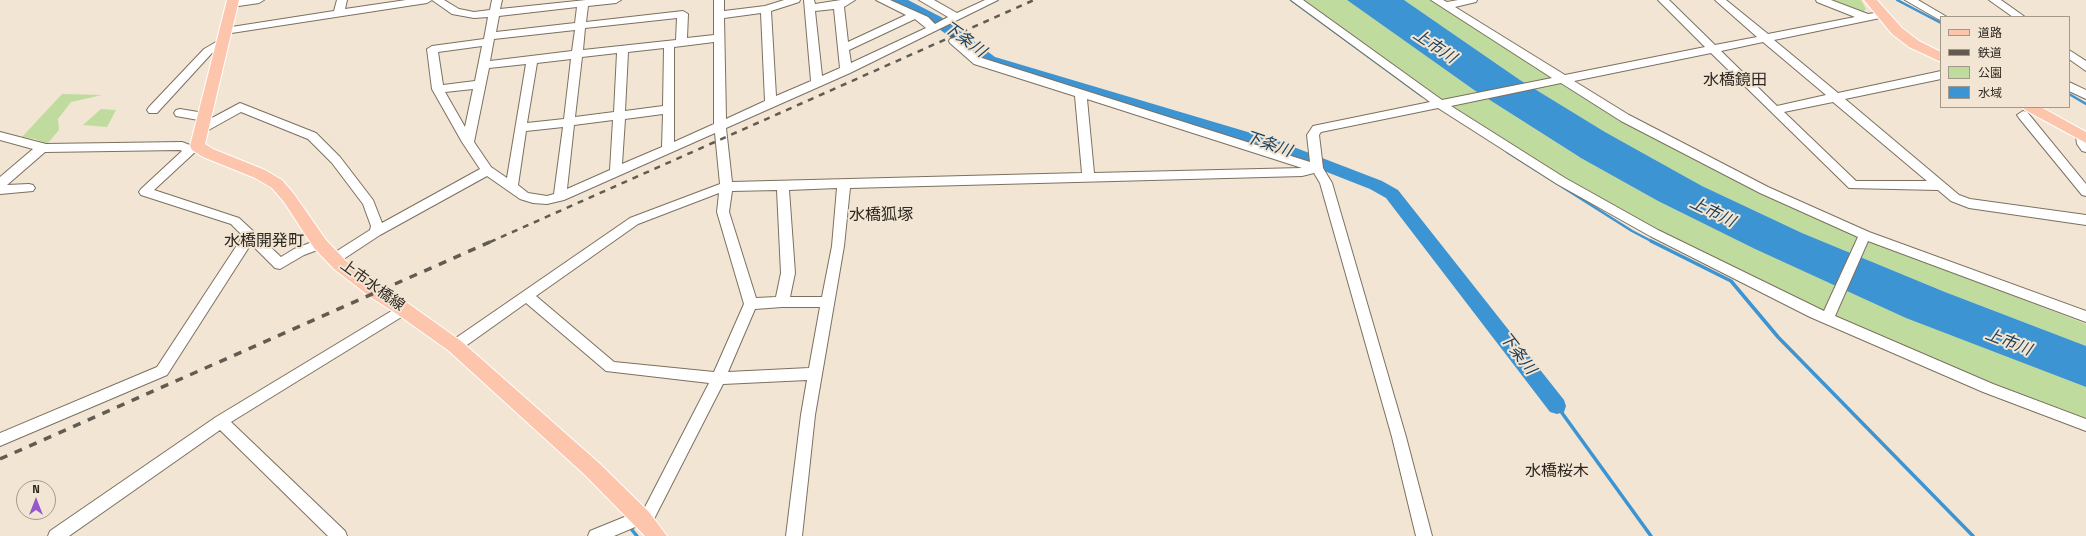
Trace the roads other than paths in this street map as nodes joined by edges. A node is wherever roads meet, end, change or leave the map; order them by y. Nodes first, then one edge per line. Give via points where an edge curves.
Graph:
1 (259, 0) edge
2 (342, 0) edge
3 (427, 0) edge
4 (437, 0) edge
5 (497, 0) edge
6 (612, 0) edge
7 (719, 0) edge
8 (795, 0) edge
9 (850, 0) edge
10 (881, 0) edge
11 (924, 0) edge
12 (949, 0) edge
13 (993, 0) edge
14 (1296, 0) edge
15 (1472, 0) edge
16 (1663, 0) edge
17 (1720, 0) edge
18 (1821, 0) edge
19 (1870, 0) edge
20 (1910, 0) edge
21 (1994, 0) edge
22 (233, 2) edge
23 (1440, 3) edge
24 (583, 4) junction
25 (810, 4) edge
26 (839, 5) junction
27 (937, 5) junction
28 (766, 9) junction
29 (339, 13) junction
30 (494, 14) junction
31 (720, 15) junction
32 (915, 15) junction
33 (1874, 16) junction
34 (1940, 16) edge
35 (2018, 16) edge
36 (953, 18) junction
37 (581, 26) junction
38 (936, 27) junction
39 (224, 36) junction
40 (1764, 37) junction
41 (720, 38) junction
42 (489, 39) junction
43 (954, 41) dead end
44 (681, 42) junction
45 (669, 44) junction
46 (844, 48) junction
47 (1713, 48) junction
48 (623, 49) junction
49 (578, 54) junction
50 (2070, 55) edge
51 (1940, 57) edge
52 (532, 60) junction
53 (486, 65) junction
54 (2086, 67) edge
55 (846, 70) junction
56 (1940, 75) edge
57 (1558, 80) junction
58 (817, 82) junction
59 (481, 84) junction
60 (2070, 87) edge
61 (438, 89) junction
62 (1081, 94) junction
63 (2086, 95) edge
64 (1836, 98) junction
65 (771, 103) junction
66 (1440, 103) junction
67 (668, 109) junction
68 (152, 110) dead end
69 (1775, 110) junction
70 (2027, 111) edge
71 (180, 114) dead end
72 (619, 115) junction
73 (569, 122) junction
74 (203, 123) junction
75 (720, 125) junction
76 (522, 128) junction
77 (2, 139) edge
78 (2085, 140) edge
79 (468, 142) junction
80 (43, 147) junction
81 (194, 148) junction
82 (668, 148) junction
83 (1317, 168) junction
84 (487, 170) junction
85 (616, 170) junction
86 (1088, 177) junction
87 (0, 184) edge
88 (844, 184) junction
89 (783, 186) junction
90 (1939, 186) junction
91 (726, 187) junction
92 (29, 188) dead end
93 (511, 188) junction
94 (0, 190) edge
95 (2086, 192) edge
96 (560, 197) junction
97 (2086, 220) edge
98 (376, 232) junction
99 (250, 235) junction
100 (1865, 235) junction
101 (320, 244) junction
102 (334, 259) junction
103 (527, 296) junction
104 (782, 302) junction
105 (828, 302) junction
106 (751, 304) junction
107 (404, 309) junction
108 (2086, 317) edge
109 (1827, 318) junction
110 (454, 346) junction
111 (816, 374) junction
112 (718, 378) junction
113 (221, 421) junction
114 (2086, 425) edge
115 (0, 440) edge
116 (642, 518) junction
117 (56, 536) edge
118 (339, 536) edge
119 (596, 536) edge
120 (657, 536) edge
121 (794, 536) edge
122 (1424, 536) edge

1 - 22 street
2 - 29 street
3 - 29 street
4 - 30 street via 456,12 474,15
5 - 30 street
6 - 24 street
7 - 31 street
8 - 28 street
9 - 26 street
10 - 32 street
11 - 27 street
12 - 27 street
13 - 36 street
14 - 66 street
15 - 23 street
16 - 47 street
17 - 40 street
18 - 33 street
19 - 33 main road
20 - 34 street
21 - 35 street
22 - 39 main road
23 - 57 street
24 - 30 street
24 - 37 street
25 - 26 street
25 - 58 street
26 - 46 street
27 - 36 street
28 - 31 street
28 - 65 street
29 - 39 street
30 - 42 street
31 - 41 street
32 - 38 street
32 - 46 street
33 - 40 street
33 - 51 main road via 1914,44
36 - 38 street
37 - 42 street
37 - 44 street via 682,14
37 - 49 street
38 - 55 street
39 - 68 street
39 - 74 main road
40 - 47 street
40 - 64 street
41 - 44 street
41 - 75 street
42 - 53 street
42 - 61 street via 432,49
43 - 62 street via 978,61
44 - 45 street
45 - 48 street
45 - 67 street
46 - 55 street
47 - 57 street
47 - 69 street
48 - 49 street
48 - 72 street
49 - 52 street
49 - 73 street
50 - 54 street
52 - 53 street
52 - 76 street
53 - 59 street
55 - 58 street
56 - 64 street
57 - 66 street
57 - 100 street via 1624,118 1764,190
58 - 65 street
59 - 61 street
59 - 79 street
60 - 63 street
61 - 79 street
62 - 83 street
62 - 86 street
64 - 69 street
64 - 90 street
65 - 75 street
66 - 83 street via 1317,129 1313,135
66 - 109 street via 1560,181 1640,226
67 - 72 street
67 - 82 street
69 - 90 street via 1852,185
70 - 78 main road
70 - 95 street
71 - 74 street
72 - 73 street
72 - 85 street
73 - 76 street
73 - 96 street
74 - 81 main road
74 - 98 street via 240,107 312,136 336,160 369,203
75 - 82 street
75 - 91 street
76 - 93 street
77 - 80 street
79 - 84 street
80 - 81 street
80 - 87 street
81 - 99 street via 145,192 235,221
81 - 101 main road, 上市水橋線 via 260,174 277,184
82 - 85 street
83 - 86 street via 1302,172
83 - 122 street via 1330,196 1399,437
84 - 93 street
84 - 98 street
85 - 96 street
86 - 88 street
88 - 89 street
88 - 105 street via 838,246
89 - 91 street
89 - 104 street via 788,273
90 - 97 street via 1955,198 1969,203
91 - 103 street via 634,221
91 - 106 street via 724,220
92 - 94 street
93 - 96 street via 533,199 547,200
98 - 102 street
99 - 101 street via 280,264 298,252
99 - 115 street via 162,371
100 - 108 street
100 - 109 street
101 - 102 main road, 上市水橋線
102 - 107 main road, 上市水橋線 via 375,292
103 - 110 street
103 - 112 street via 611,367
104 - 105 street
104 - 106 street
105 - 111 street
106 - 112 street
107 - 110 main road, 上市水橋線
107 - 113 street
109 - 114 street via 1988,388
110 - 116 main road, 上市水橋線 via 523,406
111 - 112 street
111 - 121 street via 808,415
112 - 116 street via 672,474 649,514
113 - 117 street
113 - 118 street
116 - 119 street
116 - 120 main road, 上市水橋線

